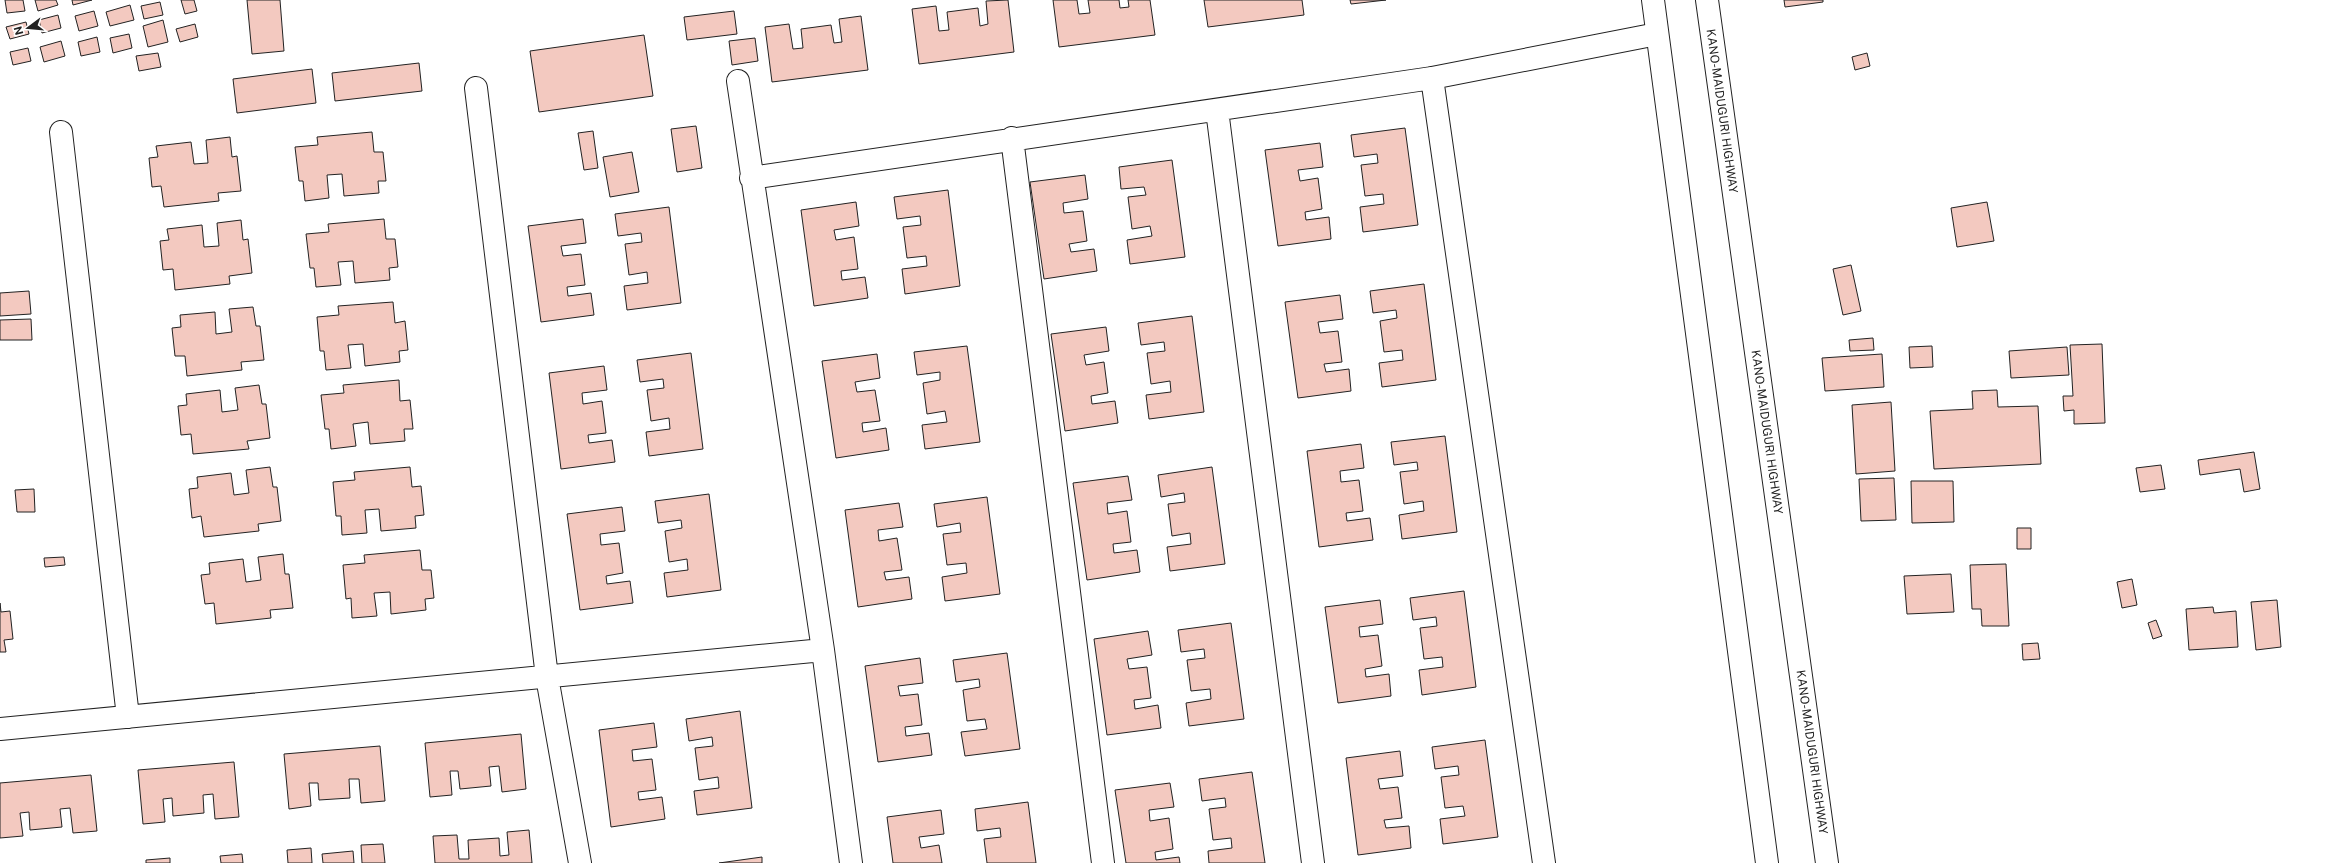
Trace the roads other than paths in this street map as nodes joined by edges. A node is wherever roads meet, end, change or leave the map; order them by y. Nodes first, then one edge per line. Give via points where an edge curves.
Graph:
1 (1653, 0) edge
2 (1706, 0) edge
3 (1657, 34) junction
4 (1432, 78) junction
5 (738, 81) dead end
6 (476, 88) dead end
7 (1217, 110) junction
8 (61, 132) dead end
9 (1012, 138) junction
10 (751, 178) junction
11 (823, 650) junction
12 (547, 677) junction
13 (128, 717) junction
14 (0, 729) edge
15 (580, 863) edge
16 (851, 863) edge
17 (1103, 863) edge
18 (1313, 863) edge
19 (1544, 863) edge
20 (1767, 863) edge
21 (1828, 863) edge

1 - 3 main road
2 - 21 main road, KANO-MAIDUGURI HIGHWAY
3 - 4 main road
3 - 20 main road
4 - 7 main road
4 - 19 main road
5 - 10 main road
6 - 12 main road
7 - 9 main road
7 - 18 main road
8 - 13 main road
9 - 10 main road
9 - 17 main road
10 - 11 main road
11 - 12 main road
11 - 16 main road
12 - 13 main road
12 - 15 main road
13 - 14 main road

